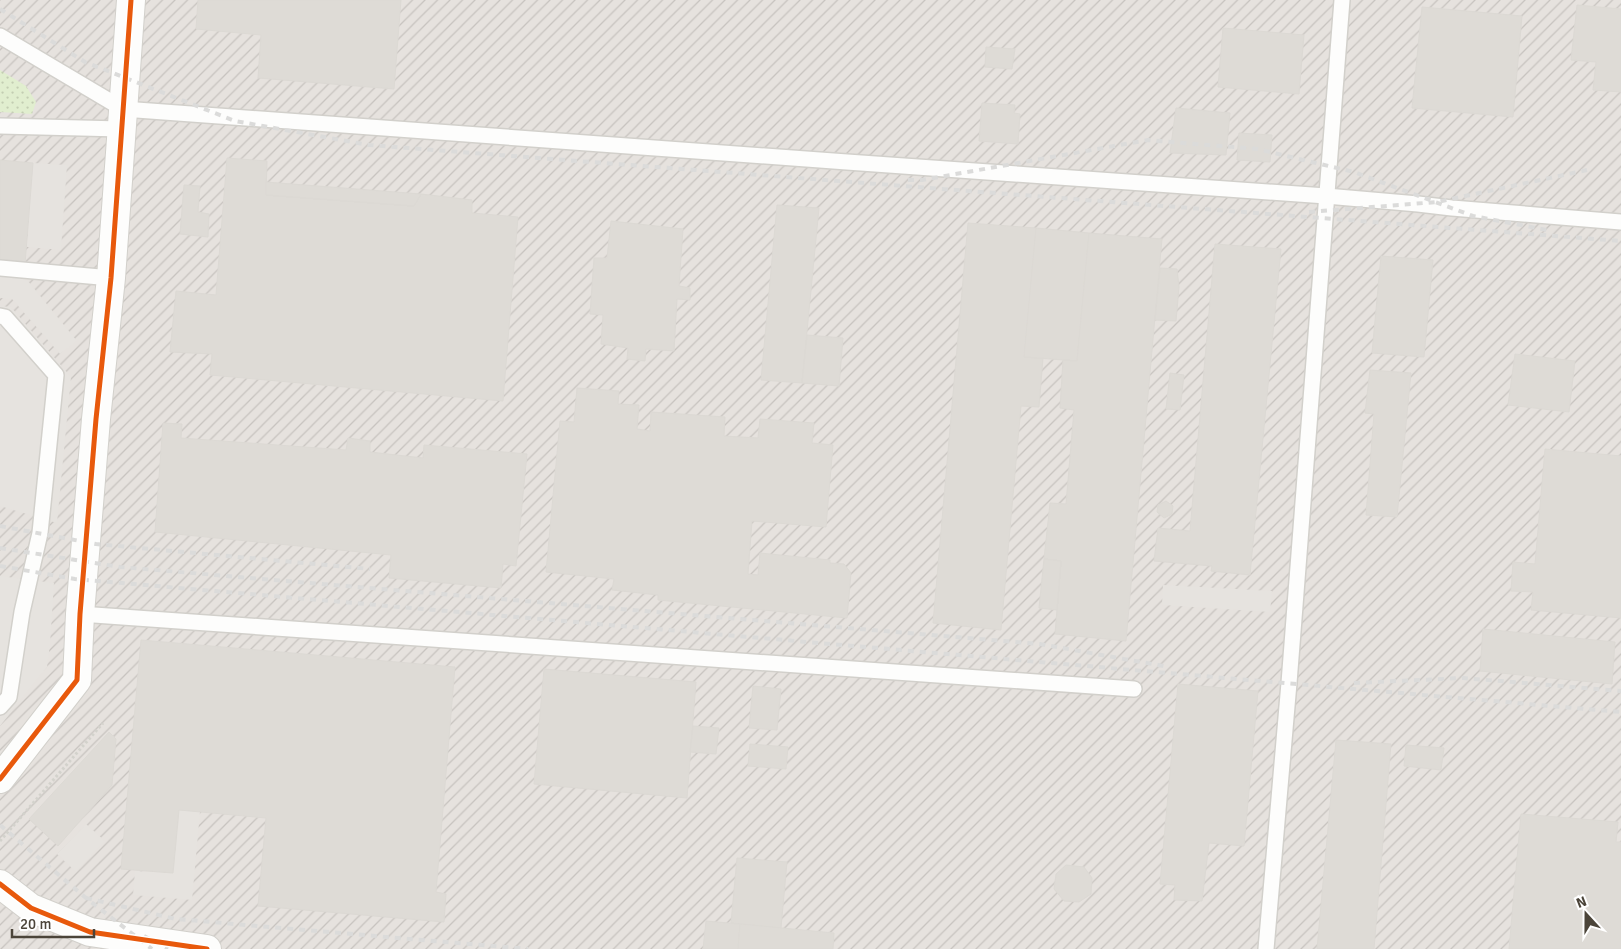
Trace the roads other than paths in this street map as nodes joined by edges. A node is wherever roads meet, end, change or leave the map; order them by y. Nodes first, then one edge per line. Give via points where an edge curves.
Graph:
1 (131, 0) edge
2 (1342, 0) edge
3 (0, 36) edge
4 (122, 119) junction
5 (0, 126) edge
6 (1326, 196) junction
7 (1621, 222) edge
8 (0, 268) edge
9 (111, 278) junction
10 (0, 316) edge
11 (80, 614) junction
12 (1134, 689) dead end
13 (0, 707) edge
14 (0, 779) edge
15 (0, 884) edge
16 (207, 949) edge
17 (1266, 949) edge

1 - 4 street
2 - 6 lane
3 - 4 lane
4 - 5 lane
4 - 6 lane
4 - 9 street
6 - 7 lane
6 - 17 lane
8 - 9 lane
9 - 11 street
10 - 13 lane via 5,317 56,376 40,533 22,612 9,697
11 - 12 lane
11 - 14 street via 77,680
15 - 16 street via 31,908 90,932

